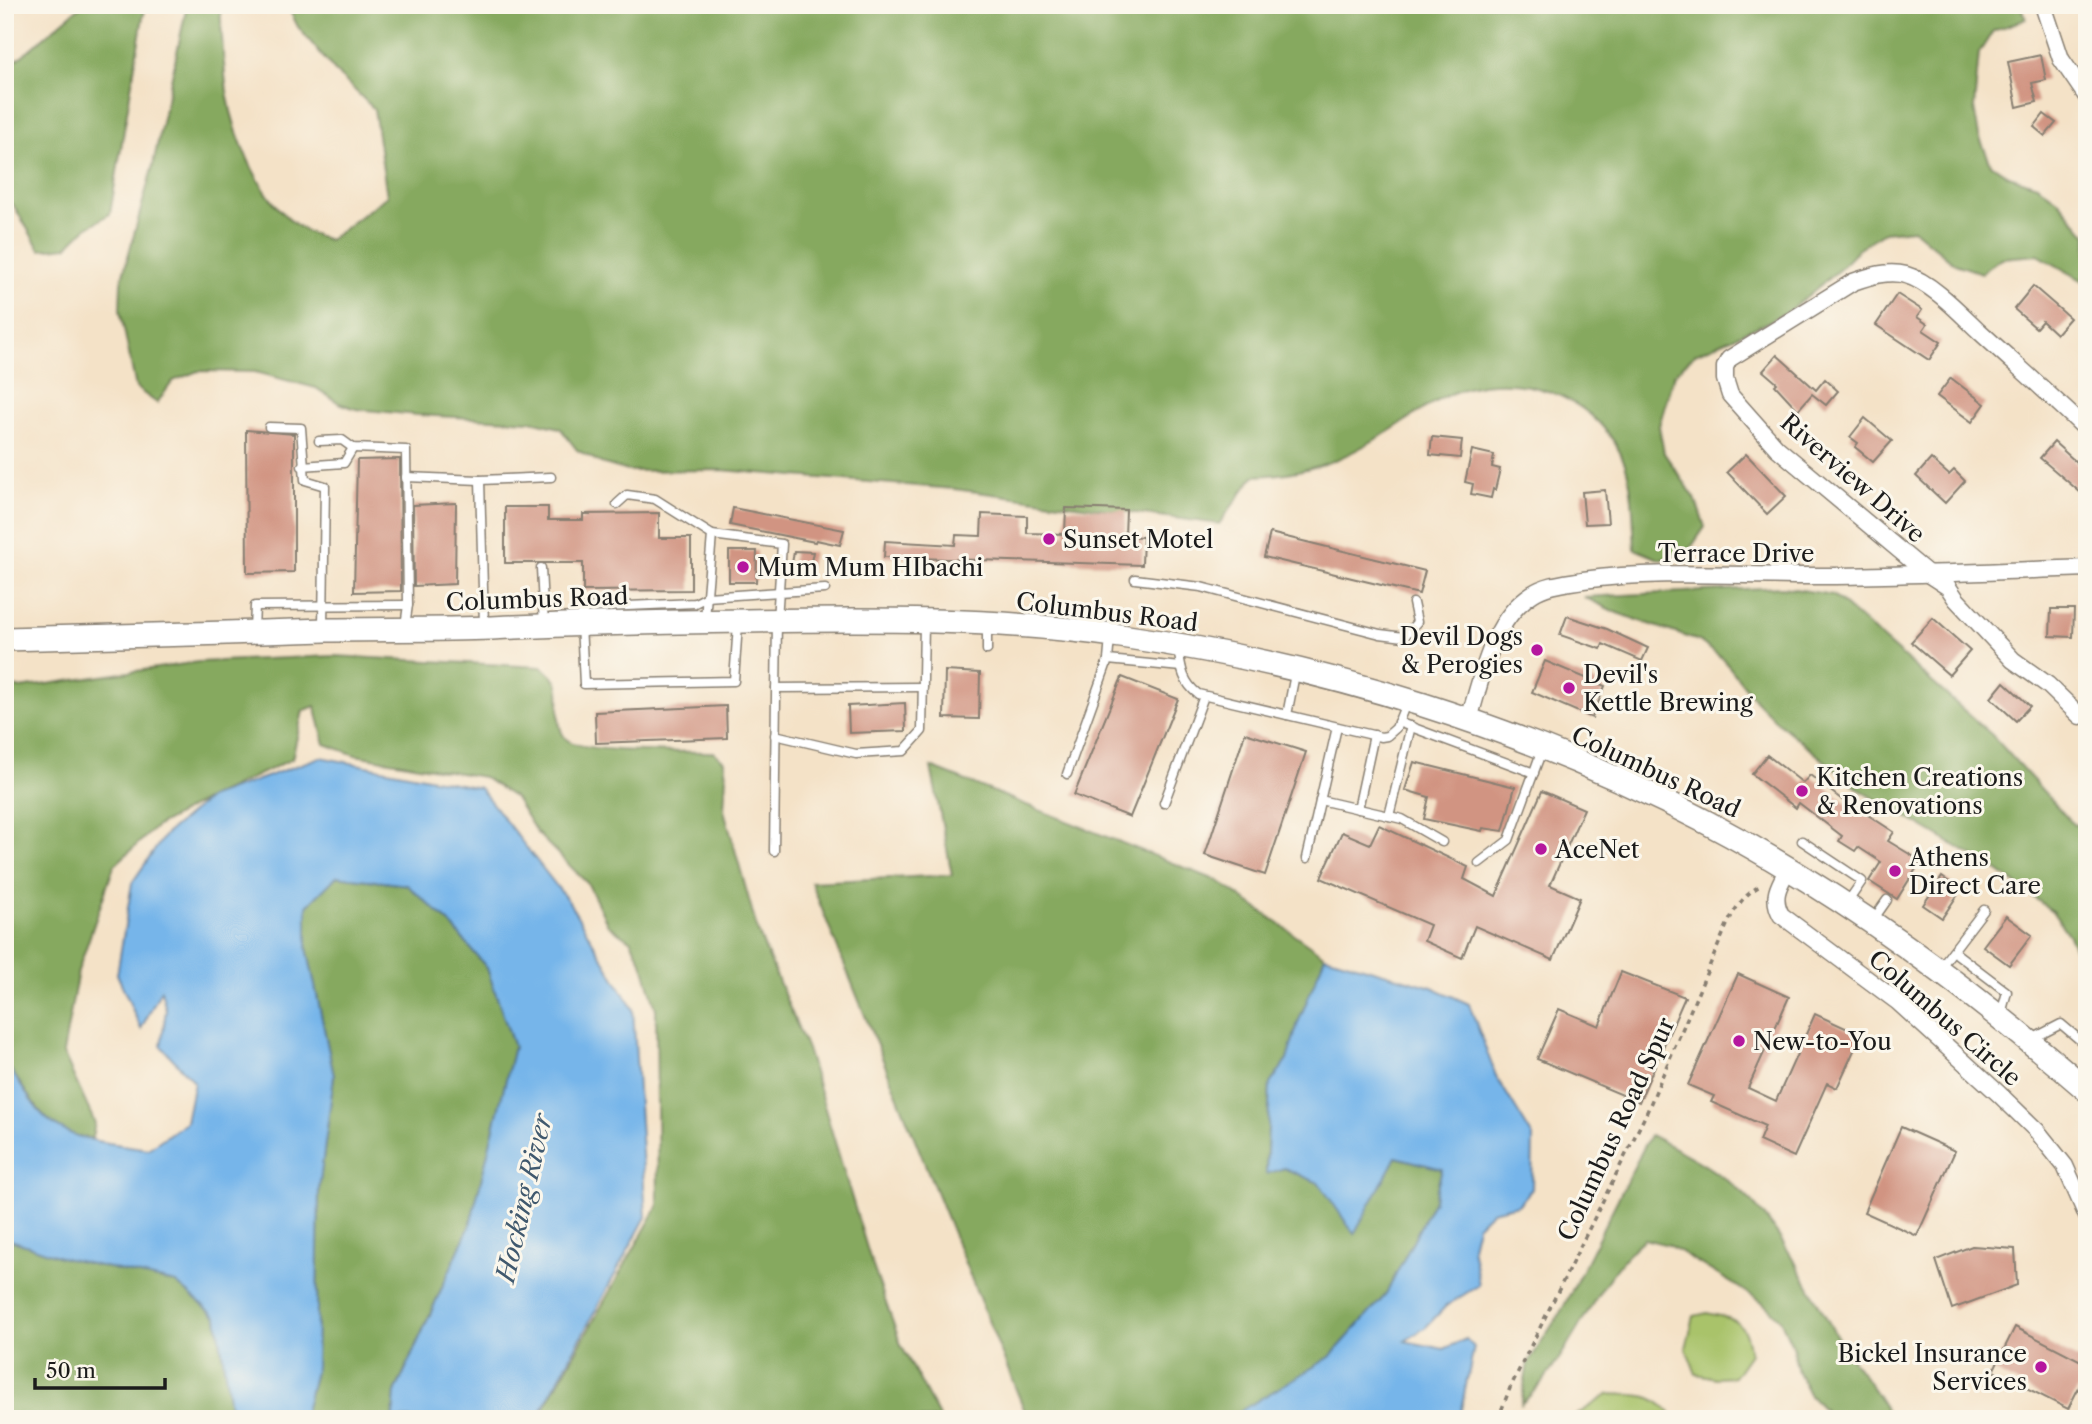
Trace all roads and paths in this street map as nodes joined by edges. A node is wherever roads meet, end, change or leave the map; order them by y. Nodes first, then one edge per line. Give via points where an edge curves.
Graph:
1 (2043, 5) edge
2 (2087, 97) edge
3 (269, 427) dead end
4 (2087, 430) edge
5 (319, 441) dead end
6 (353, 448) junction
7 (302, 466) junction
8 (406, 477) junction
9 (551, 477) dead end
10 (480, 480) junction
11 (617, 504) dead end
12 (712, 535) junction
13 (541, 568) dead end
14 (2087, 568) edge
15 (1928, 574) junction
16 (1135, 579) dead end
17 (825, 589) dead end
18 (779, 593) junction
19 (707, 597) junction
20 (1413, 603) dead end
21 (408, 605) junction
22 (323, 606) junction
23 (777, 620) junction
24 (738, 621) junction
25 (924, 621) junction
26 (705, 622) junction
27 (987, 623) junction
28 (581, 624) junction
29 (544, 625) junction
30 (484, 628) junction
31 (405, 629) junction
32 (323, 630) junction
33 (254, 632) junction
34 (1110, 635) junction
35 (5, 639) edge
36 (987, 650) dead end
37 (1180, 656) junction
38 (1108, 660) junction
39 (1296, 670) junction
40 (923, 687) junction
41 (776, 688) junction
42 (1204, 696) junction
43 (1408, 701) junction
44 (1287, 715) junction
45 (2080, 716) dead end
46 (1469, 719) junction
47 (1398, 722) junction
48 (1411, 726) junction
49 (1337, 727) junction
50 (775, 735) junction
51 (1374, 735) junction
52 (1543, 748) junction
53 (1534, 773) junction
54 (1067, 774) dead end
55 (1320, 800) junction
56 (1164, 803) dead end
57 (1359, 808) junction
58 (1389, 816) junction
59 (1802, 841) dead end
60 (1442, 842) dead end
61 (774, 850) dead end
62 (1307, 858) dead end
63 (1479, 863) dead end
64 (1781, 865) junction
65 (1887, 900) dead end
66 (1846, 905) junction
67 (1984, 910) dead end
68 (1871, 922) junction
69 (1953, 951) junction
70 (1939, 970) junction
71 (2000, 1017) junction
72 (2029, 1040) junction
73 (2087, 1046) edge
74 (2087, 1090) edge
75 (2087, 1216) edge
76 (1498, 1419) edge

1 - 2 street via 2061,59
3 - 7 lane via 301,428
4 - 15 street, Riverview Drive via 1935,292 1908,275 1872,275 1853,282 1729,359 1725,379 1730,395 1777,447
5 - 6 lane via 342,440
6 - 7 lane via 344,463
6 - 8 lane via 406,450
7 - 22 lane via 305,480 325,486
8 - 10 lane
8 - 21 lane
9 - 10 lane
10 - 30 lane
11 - 12 lane via 626,495 655,499
12 - 18 lane via 782,544
12 - 19 lane
13 - 29 lane
14 - 15 street, Terrace Drive
15 - 45 street, Riverview Drive via 1948,587 2013,660
15 - 46 street, Terrace Drive via 1671,574 1558,584 1535,592 1507,619
16 - 20 lane via 1201,587 1404,637 1417,622
17 - 18 lane
18 - 19 lane
18 - 23 lane
19 - 26 lane
19 - 28 lane via 695,603 583,608
21 - 22 lane
21 - 31 lane
22 - 32 lane
22 - 33 lane via 255,606
23 - 24 main road, Columbus Road
23 - 25 main road, Columbus Road
23 - 41 lane
24 - 26 main road, Columbus Road
24 - 28 lane via 734,681 584,684
25 - 27 main road, Columbus Road
25 - 40 lane
26 - 28 main road, Columbus Road
27 - 34 main road, Columbus Road
27 - 36 lane
28 - 29 main road, Columbus Road
29 - 30 main road, Columbus Road
30 - 31 main road, Columbus Road
31 - 32 main road, Columbus Road
32 - 33 main road, Columbus Road
33 - 35 main road, Columbus Road
34 - 37 main road, Columbus Road
34 - 38 lane
37 - 38 lane
37 - 39 main road, Columbus Road
37 - 42 lane via 1183,677
38 - 54 lane
39 - 43 main road, Columbus Road
39 - 44 lane
40 - 41 lane
40 - 50 lane via 922,731 904,751 856,754
41 - 50 lane
42 - 44 lane
42 - 56 lane
43 - 46 main road, Columbus Road
43 - 47 lane
44 - 49 lane
46 - 52 main road, Columbus Road
47 - 48 lane
47 - 51 lane via 1387,736
48 - 53 lane
48 - 58 lane
49 - 51 lane
49 - 55 lane
50 - 61 lane
51 - 57 lane
52 - 53 lane
52 - 64 main road, Columbus Road via 1635,787
53 - 63 lane via 1509,840
55 - 57 lane
55 - 62 lane
57 - 58 lane
58 - 60 lane
59 - 66 lane via 1862,881
64 - 66 main road, Columbus Road
64 - 75 street, Columbus Circle via 1776,906 1781,915 1898,1002 2037,1131 2065,1166
64 - 76 path, Columbus Road Spur via 1738,905 1727,925 1646,1114
65 - 68 lane
66 - 68 main road, Columbus Road
67 - 69 lane
68 - 70 main road, Columbus Road
69 - 70 lane
69 - 71 lane via 2007,992
70 - 71 main road, Columbus Road
71 - 72 main road, Columbus Road
72 - 73 lane via 2061,1024
72 - 74 main road, Columbus Road

